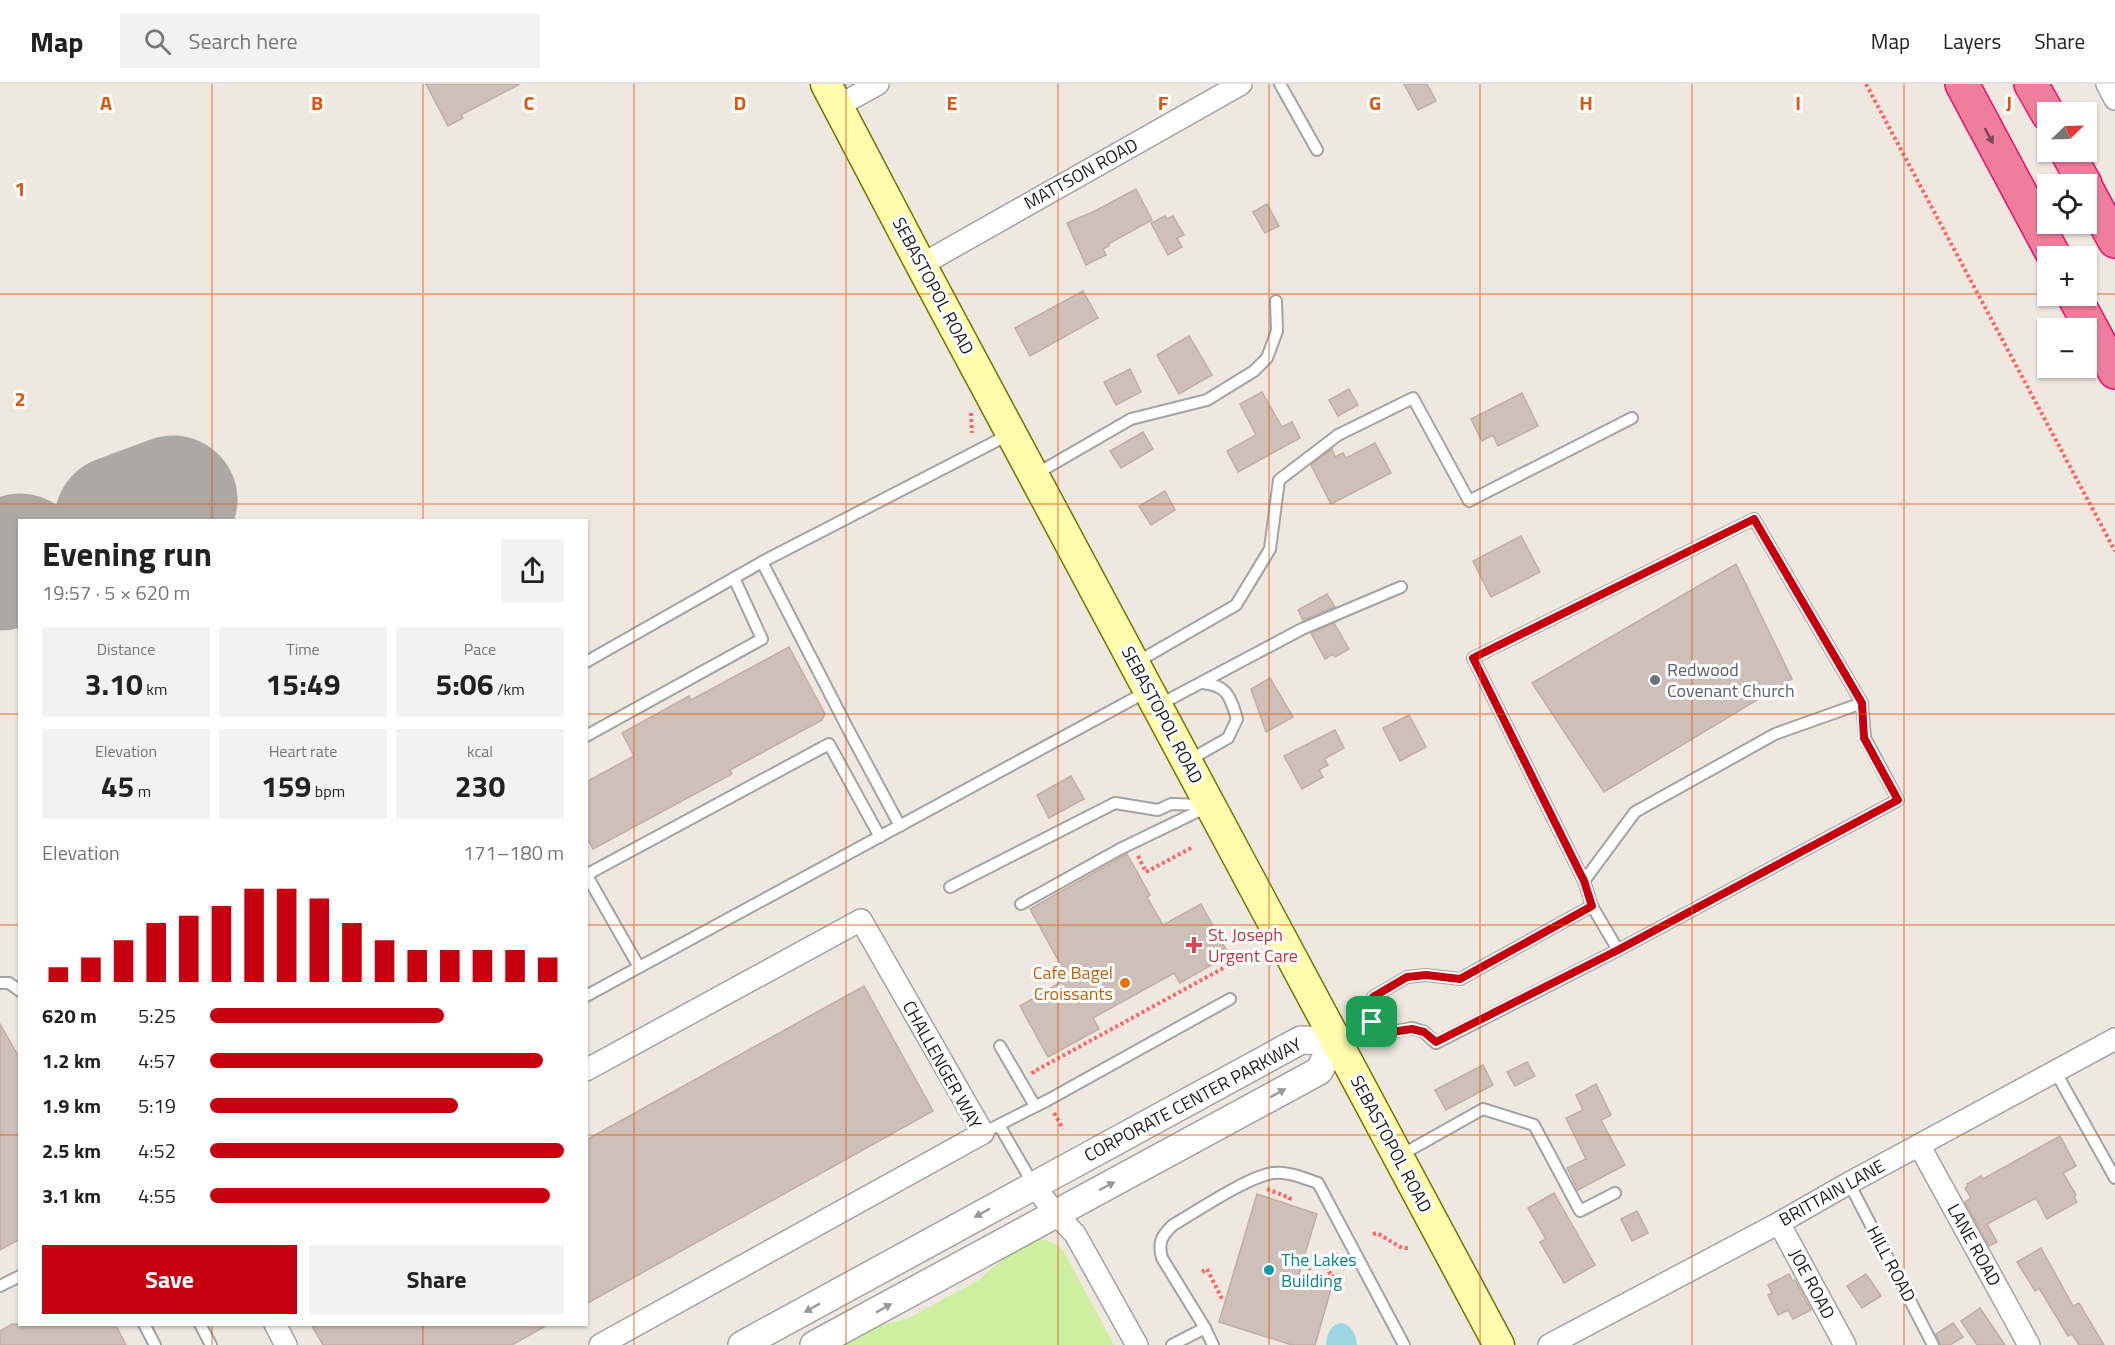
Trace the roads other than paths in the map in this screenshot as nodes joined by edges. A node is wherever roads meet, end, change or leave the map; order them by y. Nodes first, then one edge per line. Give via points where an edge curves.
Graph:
1 (878, 84) edge
2 (1241, 84) edge
3 (1280, 84) edge
4 (1962, 84) edge
5 (2031, 84) edge
6 (2107, 84) edge
7 (832, 95) edge
8 (2115, 99) edge
9 (2041, 102) edge
10 (1317, 150) dead end
11 (2097, 207) edge
12 (2115, 241) edge
13 (2049, 246) edge
14 (921, 265) junction
15 (1276, 301) dead end
16 (2079, 306) edge
17 (2115, 372) edge
18 (1632, 418) dead end
19 (1011, 433) junction
20 (1034, 476) junction
21 (762, 562) junction
22 (734, 578) junction
23 (1401, 587) dead end
24 (588, 661) edge
25 (1134, 664) junction
26 (1202, 683) junction
27 (1153, 698) junction
28 (1862, 703) junction
29 (588, 735) edge
30 (1186, 761) junction
31 (1210, 806) junction
32 (900, 826) junction
33 (880, 837) junction
34 (588, 873) edge
35 (588, 876) edge
36 (1584, 881) junction
37 (950, 887) dead end
38 (1021, 904) dead end
39 (1592, 906) junction
40 (1618, 950) junction
41 (639, 967) junction
42 (0, 983) edge
43 (18, 990) edge
44 (588, 995) edge
45 (1230, 999) dead end
46 (1372, 1022) junction
47 (2115, 1039) edge
48 (1335, 1041) junction
49 (1000, 1046) dead end
50 (588, 1069) edge
51 (2055, 1071) junction
52 (1035, 1106) junction
53 (991, 1129) junction
54 (1919, 1146) junction
55 (1398, 1157) junction
56 (2115, 1178) edge
57 (1849, 1183) junction
58 (1033, 1184) junction
59 (1615, 1193) dead end
60 (1055, 1213) junction
61 (1779, 1223) junction
62 (18, 1277) edge
63 (0, 1286) edge
64 (145, 1326) edge
65 (201, 1326) edge
66 (276, 1326) edge
67 (1205, 1328) junction
68 (155, 1345) edge
69 (212, 1345) edge
70 (286, 1345) edge
71 (600, 1345) edge
72 (742, 1345) edge
73 (814, 1345) edge
74 (1137, 1345) edge
75 (1172, 1345) edge
76 (1213, 1345) edge
77 (1404, 1345) edge
78 (1499, 1345) edge
79 (1549, 1345) edge
80 (1845, 1345) edge
81 (1934, 1345) edge
82 (2029, 1345) edge

1 - 7 street
2 - 14 street, MATTSON ROAD
3 - 10 lane
4 -> 13 highway
5 - 9 highway
6 - 8 street
7 - 14 main road, SEBASTOPOL ROAD
11 - 12 highway
14 - 19 main road, SEBASTOPOL ROAD
15 - 20 lane via 1277,331 1267,358 1254,371 1207,400 1131,418
16 - 17 highway
18 - 25 lane via 1469,501 1413,398 1366,421 1338,435 1279,480 1270,549 1236,605
19 - 20 main road, SEBASTOPOL ROAD
19 - 21 lane
20 - 25 main road, SEBASTOPOL ROAD
21 - 22 lane
21 - 32 lane
22 - 24 lane
22 - 29 lane via 762,639
23 - 26 lane via 1302,629
25 - 27 main road, SEBASTOPOL ROAD
26 - 27 lane
26 - 30 lane via 1216,684 1225,691 1237,719 1228,738
27 - 30 main road, SEBASTOPOL ROAD
27 - 32 lane
28 - 36 lane via 1775,734 1635,812
28 - 36 lane via 1754,519 1473,658
28 - 40 lane via 1864,738 1898,800
30 - 31 main road, SEBASTOPOL ROAD
31 - 37 lane via 1171,804 1158,810 1115,803
31 - 38 lane via 1120,849
31 - 48 main road, SEBASTOPOL ROAD
32 - 33 lane
33 - 34 lane via 829,744
33 - 41 lane
35 - 41 lane
36 - 39 lane
39 - 40 lane
39 - 46 lane via 1460,979 1407,977 1373,997
40 - 46 lane via 1436,1042 1418,1030 1392,1032
41 - 44 lane
42 - 43 lane via 9,983
45 - 52 lane
46 - 48 lane
47 - 51 street, BRITTAIN LANE
48 - 55 main road, SEBASTOPOL ROAD
48 - 58 street, CORPORATE CENTER PARKWAY via 1301,1040
60 -> 48 street, CORPORATE CENTER PARKWAY via 1318,1071
49 - 52 lane
50 - 53 street, CHALLENGER WAY via 861,920
51 - 54 street, BRITTAIN LANE
51 - 56 lane
52 - 53 lane
53 - 58 lane
53 - 71 street, CHALLENGER WAY
54 - 57 street, BRITTAIN LANE
54 - 82 street, LANE ROAD
55 - 59 lane via 1483,1109 1534,1125 1580,1210
55 - 78 main road, SEBASTOPOL ROAD
57 - 61 street, BRITTAIN LANE
57 - 81 lane, HILL ROAD
58 - 60 street
58 -> 72 street, CORPORATE CENTER PARKWAY
73 -> 60 street, CORPORATE CENTER PARKWAY
60 - 74 street via 1075,1234
61 - 79 street, BRITTAIN LANE
61 - 80 street, JOE ROAD
62 - 63 lane
64 - 68 lane
65 - 69 lane
66 - 70 street
67 - 75 lane
67 - 76 lane
67 - 77 lane via 1162,1258 1159,1245 1164,1233 1255,1180 1272,1173 1289,1173 1318,1183

